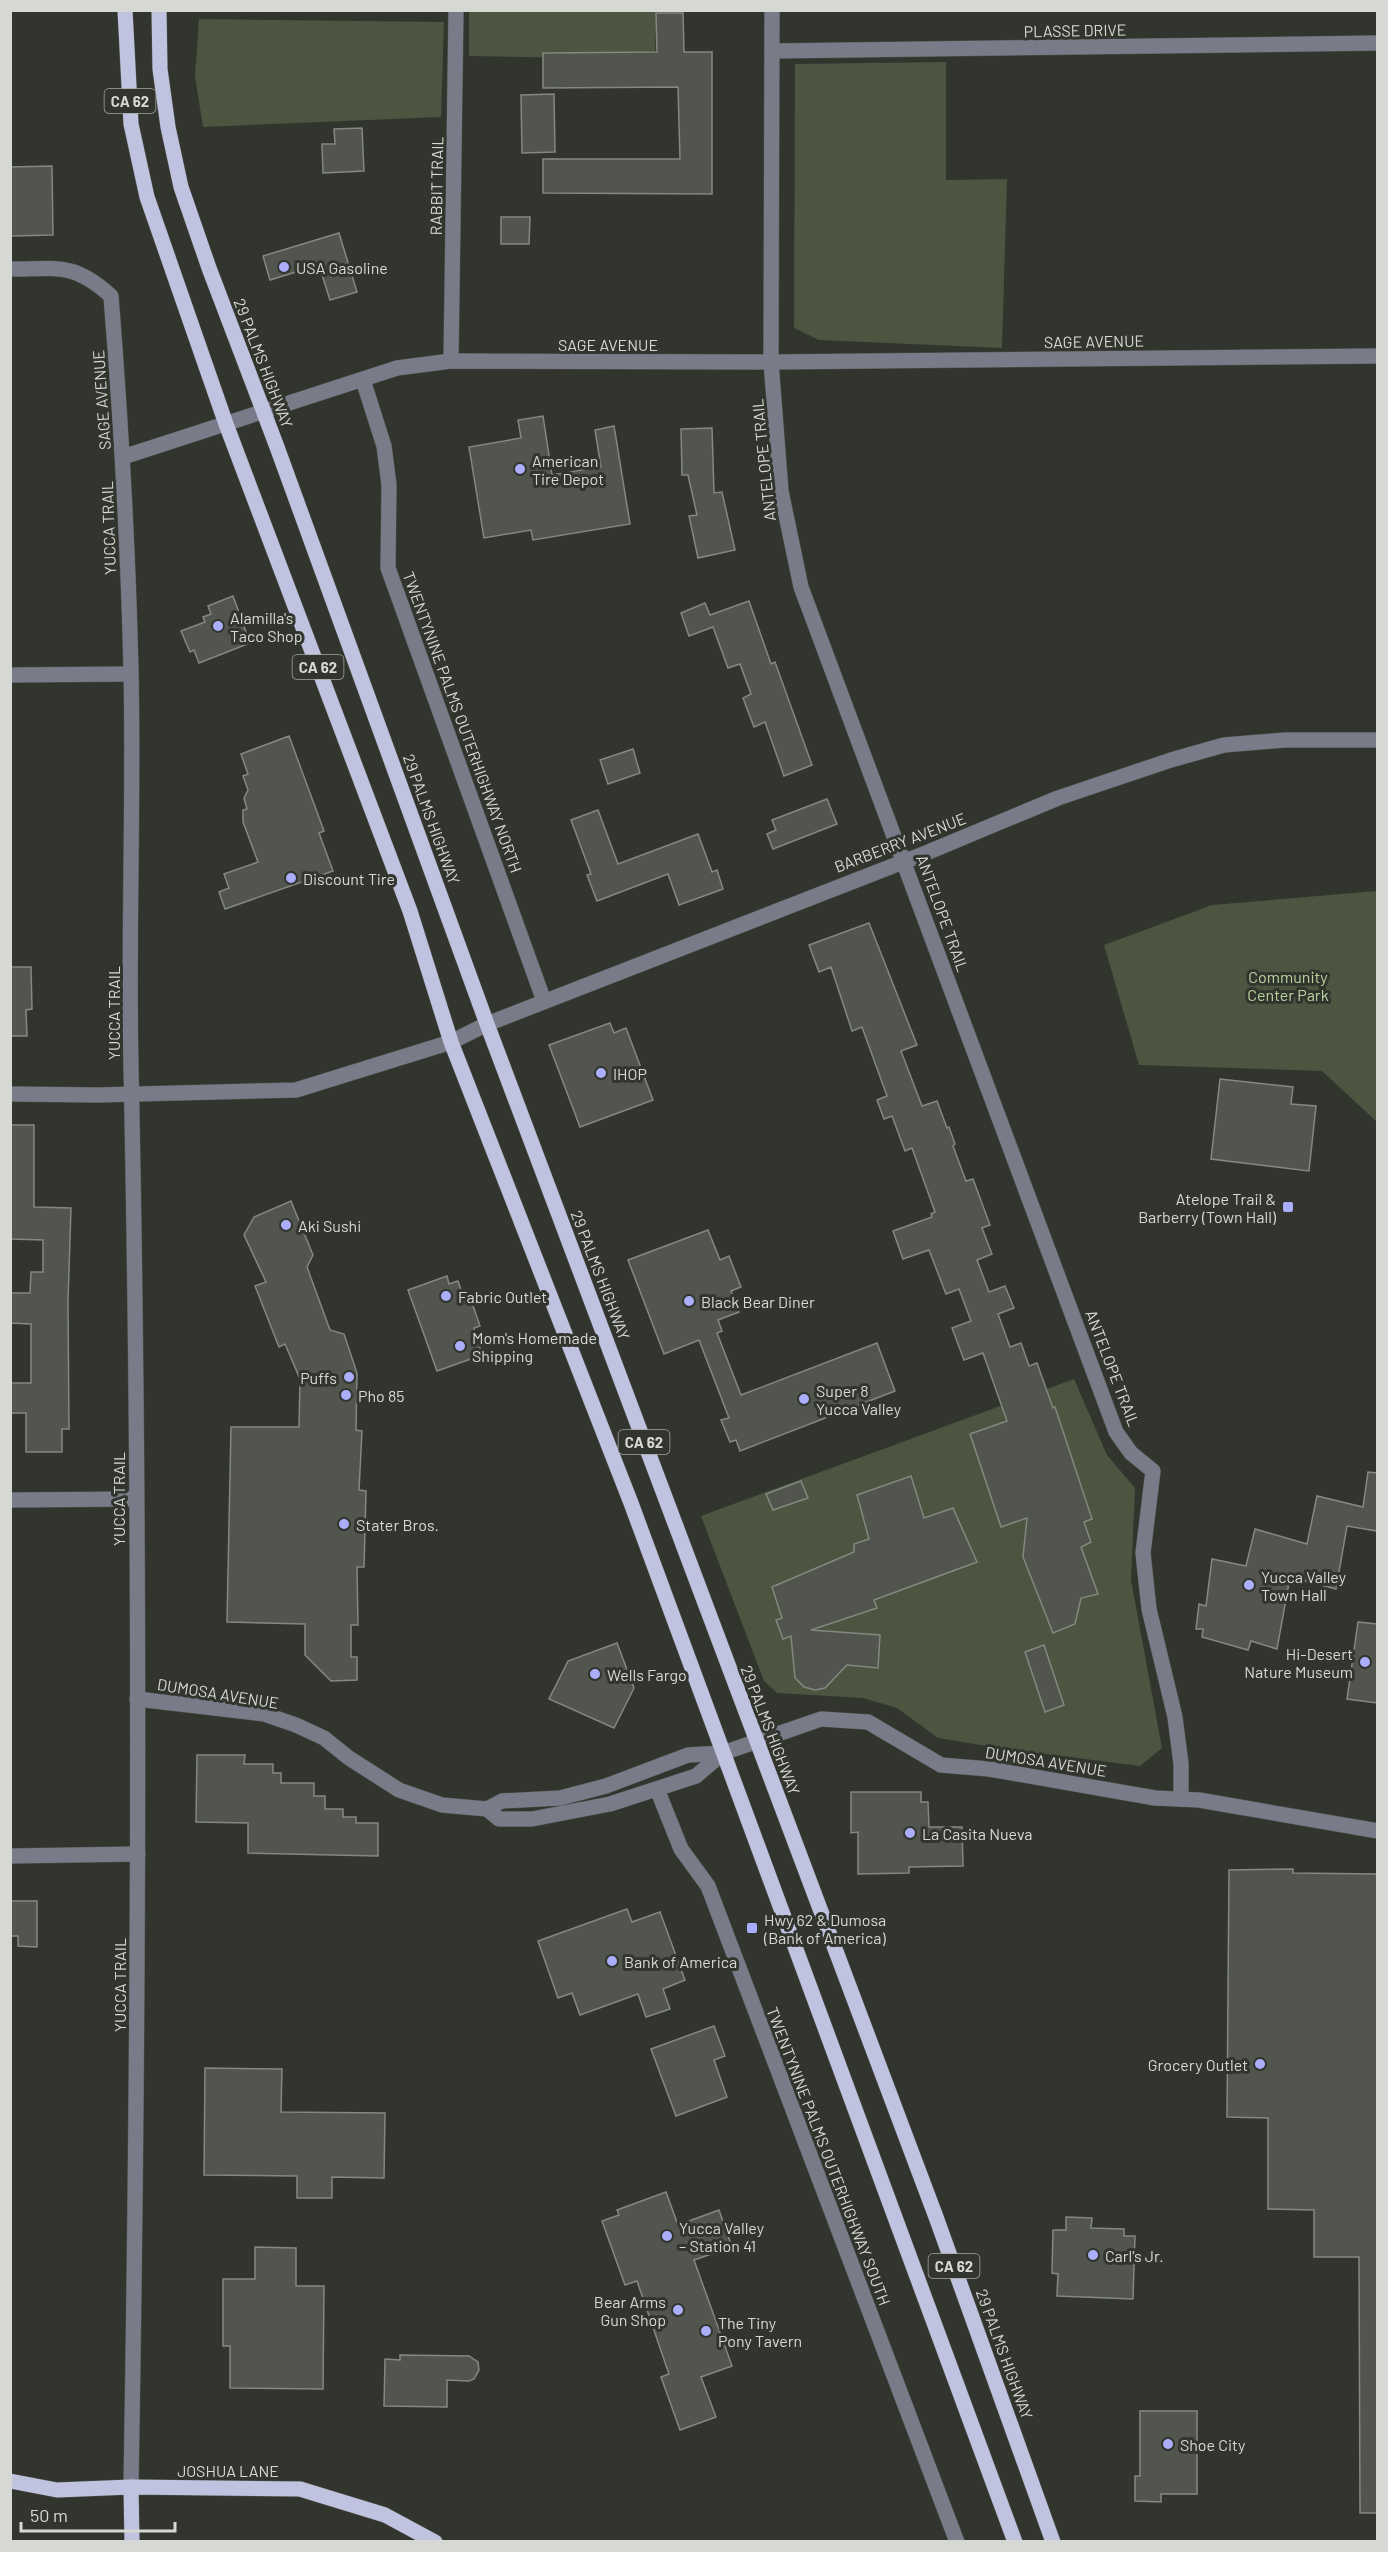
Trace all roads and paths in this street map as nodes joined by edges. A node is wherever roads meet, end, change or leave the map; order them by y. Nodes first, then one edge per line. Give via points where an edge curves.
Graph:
1 (125, 10) edge
2 (159, 10) edge
3 (456, 10) edge
4 (771, 10) edge
5 (1377, 43) edge
6 (772, 51) junction
7 (10, 269) edge
8 (1377, 356) edge
9 (451, 361) junction
10 (771, 362) junction
11 (363, 380) junction
12 (263, 411) junction
13 (226, 424) junction
14 (123, 457) junction
15 (131, 674) junction
16 (10, 675) edge
17 (1377, 740) edge
18 (904, 860) junction
19 (544, 1001) junction
20 (487, 1024) junction
21 (451, 1042) junction
22 (132, 1093) junction
23 (10, 1094) edge
24 (136, 1499) junction
25 (10, 1500) edge
26 (137, 1699) junction
27 (755, 1741) junction
28 (723, 1753) junction
29 (657, 1789) junction
30 (1181, 1799) junction
31 (487, 1809) junction
32 (1377, 1831) edge
33 (138, 1854) junction
34 (10, 1856) edge
35 (10, 2481) edge
36 (131, 2487) junction
37 (132, 2541) edge
38 (435, 2541) edge
39 (957, 2541) edge
40 (1015, 2541) edge
41 (1053, 2541) edge

1 - 13 main road, CA 62 via 131,124 147,197
2 - 12 main road, 29 PALMS HIGHWAY / CA 62 via 160,69 181,187
3 - 9 street, RABBIT TRAIL
4 - 6 street, ANTELOPE TRAIL
5 - 6 street, PLASSE DRIVE
6 - 10 street, ANTELOPE TRAIL
7 - 14 street, SAGE AVENUE via 70,269 92,279 111,297
8 - 10 street, SAGE AVENUE
9 - 10 street, SAGE AVENUE
9 - 11 street, SAGE AVENUE via 397,368
10 - 18 street, ANTELOPE TRAIL via 781,491 801,587
11 - 12 street, SAGE AVENUE
11 - 19 street, TWENTYNINE PALMS OUTERHIGHWAY NORTH via 384,446 389,485 388,568
12 - 13 street, SAGE AVENUE
12 - 20 main road, 29 PALMS HIGHWAY / CA 62
13 - 14 street, SAGE AVENUE
13 - 21 main road, CA 62 via 410,911
14 - 15 street, YUCCA TRAIL
15 - 16 street
15 - 22 street, YUCCA TRAIL
17 - 18 street, BARBERRY AVENUE via 1285,740 1224,745 1058,798
18 - 19 street, BARBERRY AVENUE
18 - 30 street, ANTELOPE TRAIL via 1116,1432 1131,1453 1154,1471 1143,1553 1149,1609 1175,1717
19 - 20 street, BARBERRY AVENUE
20 - 21 street, BARBERRY AVENUE
20 - 27 main road, 29 PALMS HIGHWAY / CA 62
21 - 22 street, BARBERRY AVENUE via 296,1090
21 - 28 main road, CA 62 via 632,1503
22 - 23 street
22 - 24 street, YUCCA TRAIL
24 - 25 street
24 - 26 street, YUCCA TRAIL
26 - 31 street, DUMOSA AVENUE via 264,1714 324,1738 399,1790 442,1806
26 - 33 street, YUCCA TRAIL
27 - 28 street, DUMOSA AVENUE
27 - 30 street, DUMOSA AVENUE via 821,1719 868,1722 941,1765
27 - 41 main road, 29 PALMS HIGHWAY / CA 62 via 936,2217
28 - 29 street, DUMOSA AVENUE via 696,1776
28 - 31 street, DUMOSA AVENUE via 688,1755 606,1786 560,1798 502,1801
28 - 40 main road, CA 62
29 - 31 street, DUMOSA AVENUE via 610,1804 532,1819 499,1819
29 - 39 street, TWENTYNINE PALMS OUTERHIGHWAY SOUTH via 681,1849 708,1887
30 - 32 street, DUMOSA AVENUE
33 - 34 street
33 - 36 street, YUCCA TRAIL
35 - 36 main road, JOSHUA LANE via 57,2490
36 - 37 main road, YUCCA TRAIL
36 - 38 main road, JOSHUA LANE via 300,2489 385,2515

